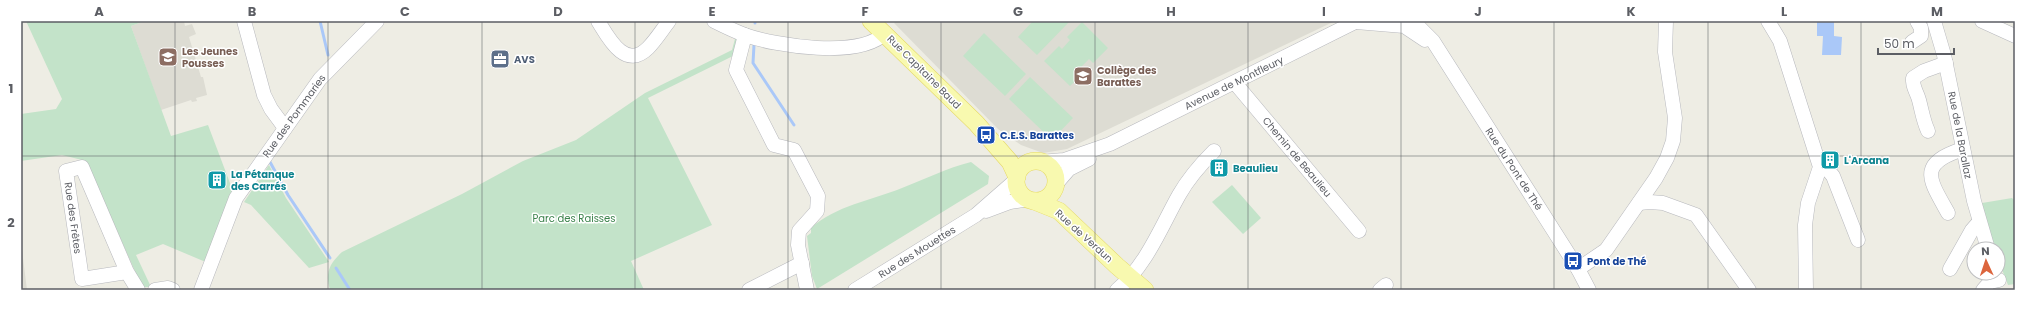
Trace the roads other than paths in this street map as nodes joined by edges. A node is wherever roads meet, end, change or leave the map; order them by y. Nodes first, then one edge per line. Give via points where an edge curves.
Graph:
1 (244, 21) edge
2 (377, 21) edge
3 (598, 21) edge
4 (669, 21) edge
5 (714, 21) edge
6 (871, 21) edge
7 (1357, 21) edge
8 (1666, 21) edge
9 (1768, 21) edge
10 (1917, 21) edge
11 (1934, 21) edge
12 (1982, 21) edge
13 (1407, 23) edge
14 (885, 33) junction
15 (742, 34) junction
16 (2015, 36) edge
17 (1912, 42) dead end
18 (1946, 63) junction
19 (1235, 83) junction
20 (976, 123) junction
21 (285, 128) junction
22 (1928, 131) dead end
23 (1110, 144) junction
24 (1963, 149) junction
25 (1214, 151) dead end
26 (1037, 162) junction
27 (1820, 167) junction
28 (1017, 178) junction
29 (1055, 186) junction
30 (1032, 200) junction
31 (1639, 203) junction
32 (1948, 213) dead end
33 (976, 215) junction
34 (1979, 222) junction
35 (1359, 231) dead end
36 (1858, 240) dead end
37 (1985, 241) edge
38 (802, 263) junction
39 (1578, 269) junction
40 (1950, 269) dead end
41 (127, 272) junction
42 (1130, 276) junction
43 (2000, 281) edge
44 (138, 290) edge
45 (155, 290) edge
46 (173, 290) edge
47 (201, 290) edge
48 (749, 290) edge
49 (807, 290) edge
50 (857, 290) edge
51 (1117, 290) edge
52 (1145, 290) edge
53 (1589, 290) edge
54 (1748, 290) edge
55 (1806, 290) edge
56 (1983, 290) edge

1 - 21 street via 264,95
2 - 21 street, Rue des Pommaries via 320,79
3 - 4 street via 617,49 631,55 647,50
5 - 15 street
6 - 14 main road, Rue Capitaine Baud
7 - 13 street, Rue du Pont de Thé
7 - 19 street, Avenue de Montfleury
8 - 31 street via 1665,52 1675,118 1673,141 1668,158
9 - 27 street via 1780,41
10 - 17 street via 1921,28 1921,36
11 - 18 street, Rue de la Barallaz
12 - 16 street
13 - 39 street, Rue du Pont de Thé via 1438,50
14 - 15 street via 865,44 824,47 801,46
14 - 20 main road, Rue Capitaine Baud
15 - 38 street via 736,70 774,144 794,150 818,196 817,211 799,231 798,245
18 - 22 street via 1913,78
18 - 24 street, Rue de la Barallaz
19 - 23 street, Avenue de Montfleury
19 - 35 street, Chemin de Beaulieu
20 - 26 main road, Rue Capitaine Baud via 1016,152
20 - 28 main road, Rue Capitaine Baud via 1010,162
21 - 47 street, Rue des Pommaries via 236,198
23 - 26 street, Avenue de Montfleury via 1064,160
23 - 29 street, Avenue de Montfleury via 1094,157 1069,169
24 - 32 street via 1945,155 1934,165 1930,176
24 - 34 street, Rue de la Barallaz
25 - 42 street via 1204,160 1180,194 1156,239
26 - 28 main road via 1025,164
26 - 29 main road via 1052,170
27 - 36 street via 1827,169 1832,176
27 - 55 street via 1808,203 1805,225
28 - 30 main road via 1021,194
28 - 33 street, Rue des Mouettes
29 - 30 main road via 1044,199
29 - 42 main road, Rue de Verdun via 1061,200 1122,263
30 - 33 street, Rue des Mouettes via 1000,205
30 - 42 main road, Rue de Verdun via 1059,211
31 - 39 street via 1606,250
31 - 54 street via 1663,203 1696,215
33 - 50 street, Rue des Mouettes
34 - 37 street, Rue de la Barallaz
34 - 40 street
38 - 48 street
38 - 49 street
39 - 53 street, Rue du Pont de Thé
41 - 41 street, Rue des Frêtes via 82,279 66,171 82,167
41 - 44 street, Rue des Frêtes
42 - 51 street
42 - 52 main road, Rue de Verdun
43 - 56 street via 1990,282
45 - 46 street

